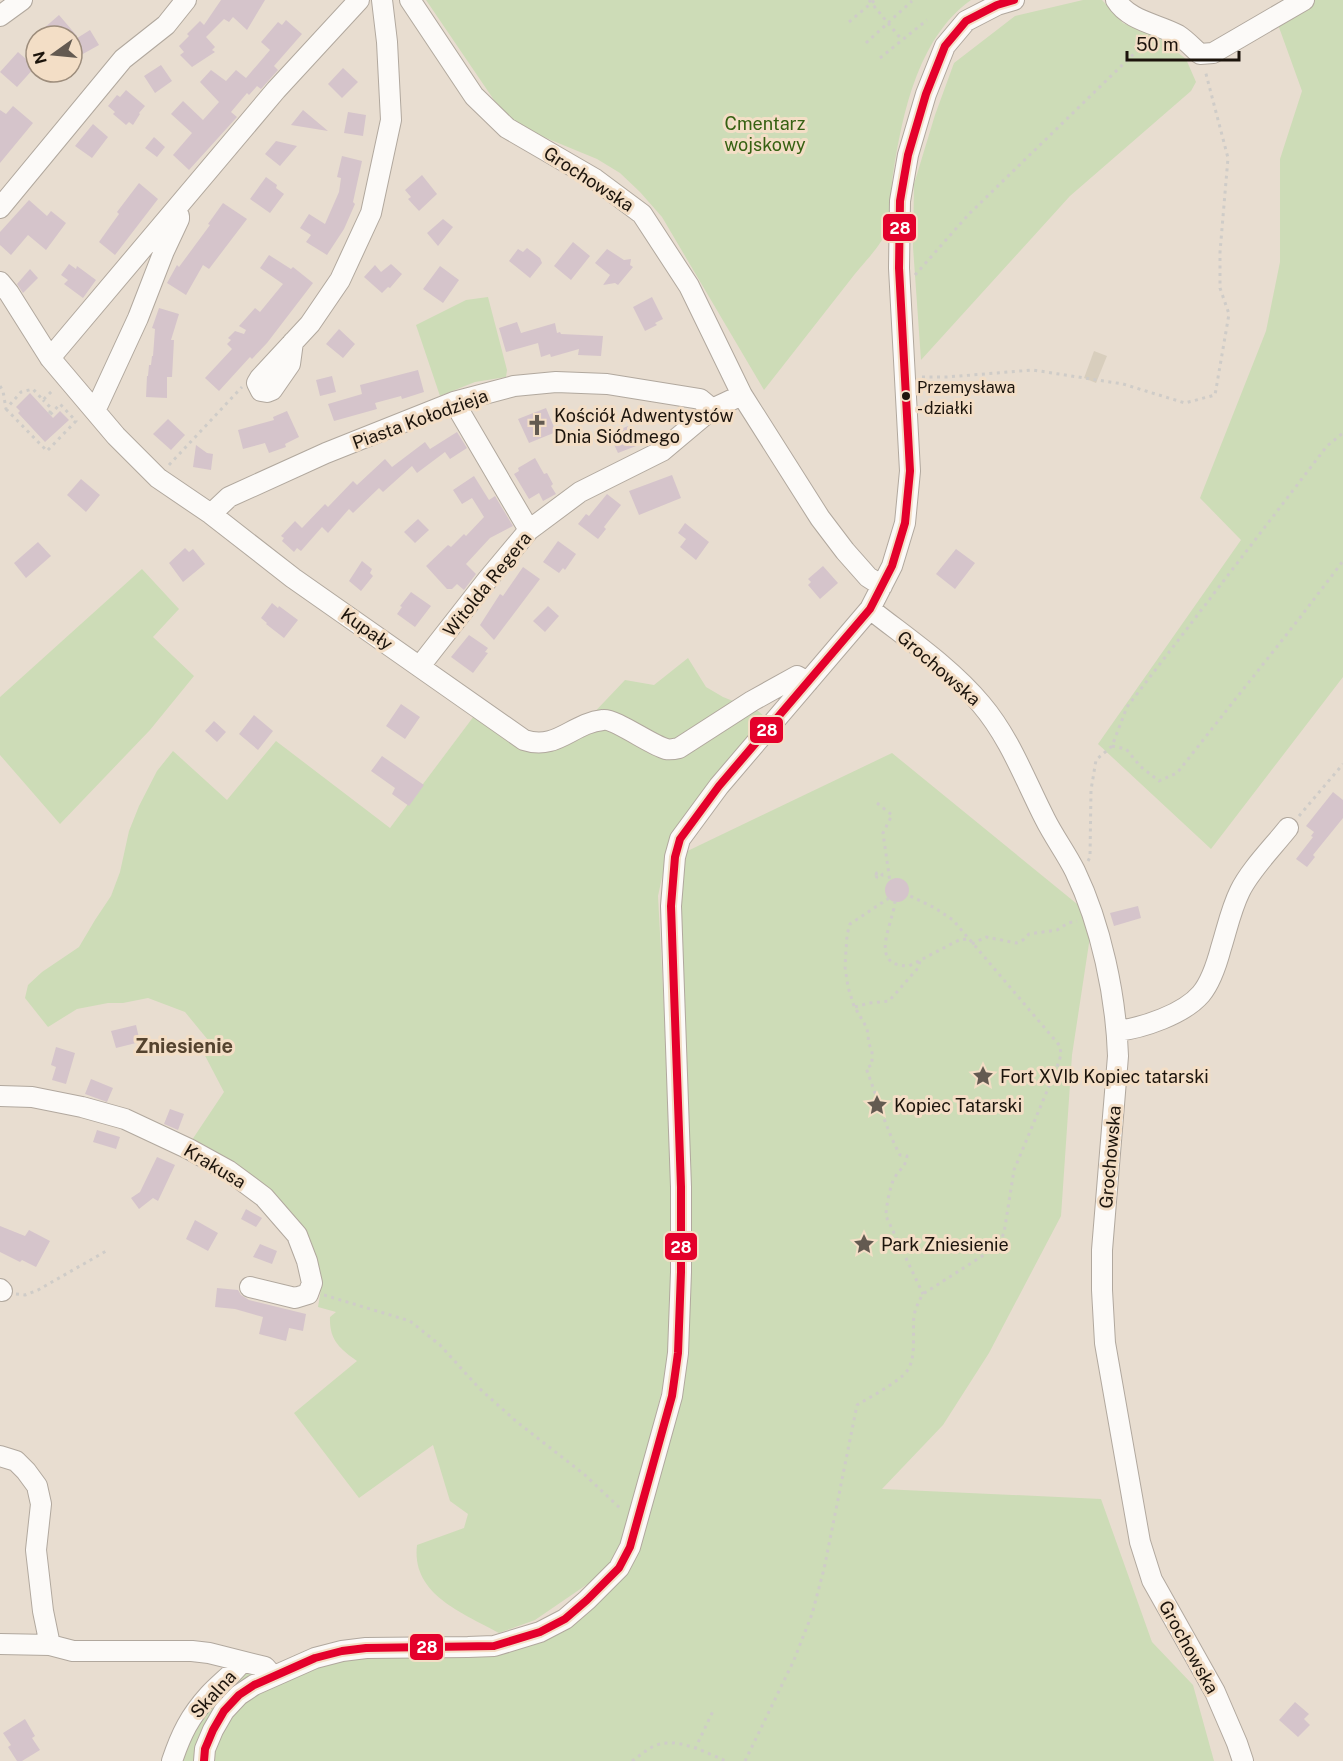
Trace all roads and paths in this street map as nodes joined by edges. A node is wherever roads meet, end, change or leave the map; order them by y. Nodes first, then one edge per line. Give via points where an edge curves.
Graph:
1 (22, 0) edge
2 (186, 0) edge
3 (359, 0) edge
4 (382, 0) edge
5 (410, 0) edge
6 (1014, 0) edge
7 (1116, 0) edge
8 (1304, 0) edge
9 (872, 1) edge
10 (912, 1) edge
11 (0, 16) edge
12 (927, 20) dead end
13 (849, 22) dead end
14 (888, 23) junction
15 (1160, 26) junction
16 (902, 40) junction
17 (866, 43) dead end
18 (1200, 54) junction
19 (880, 58) dead end
20 (0, 207) edge
21 (178, 207) junction
22 (0, 282) edge
23 (900, 286) junction
24 (50, 358) junction
25 (66, 377) junction
26 (905, 377) junction
27 (260, 378) joint
28 (0, 386) edge
29 (742, 395) junction
30 (43, 400) junction
31 (454, 402) junction
32 (6, 409) junction
33 (712, 409) junction
34 (95, 411) junction
35 (1343, 432) edge
36 (158, 478) junction
37 (211, 514) junction
38 (529, 530) junction
39 (1343, 561) edge
40 (882, 586) junction
41 (870, 609) junction
42 (420, 666) junction
43 (808, 682) junction
44 (1112, 746) junction
45 (1343, 764) edge
46 (877, 803) dead end
47 (1288, 828) joint
48 (1075, 870) junction
49 (889, 874) junction
50 (882, 875) dead end
51 (890, 881) dead end
52 (908, 895) dead end
53 (889, 898) dead end
54 (895, 901) dead end
55 (1093, 917) junction
56 (969, 939) junction
57 (972, 944) junction
58 (920, 961) junction
59 (855, 1007) junction
60 (1117, 1031) junction
61 (0, 1096) edge
62 (108, 1250) dead end
63 (250, 1287) dead end
64 (1, 1290) edge
65 (309, 1290) junction
66 (923, 1294) junction
67 (0, 1456) edge
68 (637, 1523) junction
69 (0, 1644) edge
70 (50, 1645) junction
71 (242, 1662) junction
72 (273, 1676) junction
73 (714, 1708) dead end
74 (695, 1749) junction
75 (172, 1761) edge
76 (204, 1761) edge
77 (632, 1761) edge
78 (726, 1761) edge
79 (745, 1761) edge
80 (1243, 1761) edge

1 - 11 street
2 - 20 street via 166,25 123,59
3 - 21 street via 276,90
4 - 27 street via 391,120 371,213 340,280 310,324
5 - 29 street, Grochowska via 474,96 507,128 595,179 642,214 689,286
6 - 23 street via 966,21 945,46 908,155 900,201
7 - 15 street via 1136,17
8 - 18 street via 1214,53
9 - 13 path
9 - 14 path
10 - 14 path
12 - 16 path
14 - 16 path
14 - 17 path
15 - 18 street via 1181,37
15 - 23 path via 969,214 909,283
16 - 19 path
18 - 26 path via 1228,158 1220,288 1229,314 1215,395 1185,403 1122,384 1033,370
21 - 24 street
21 - 34 street via 179,219
22 - 24 street, Kupały
23 - 26 street
24 - 25 street, Kupały
25 - 30 path
25 - 34 street, Kupały
26 - 40 street via 908,499 905,523
27 - 36 path via 249,380
28 - 32 path
29 - 33 street, Witolda Regera
29 - 40 street, Grochowska via 820,518 868,577
30 - 32 path via 33,389 21,392
30 - 32 path via 51,408 50,416 60,404 76,421 47,451
31 - 33 street, Piasta Kołodzieja via 514,386 556,382 607,384 700,399
31 - 37 street, Piasta Kołodzieja via 230,496
31 - 38 street
33 - 38 street, Witolda Regera via 662,450 579,492
34 - 36 street, Kupały
35 - 44 path via 1327,446 1127,707
36 - 37 street, Kupały
37 - 42 street, Kupały via 293,578
38 - 42 street, Witolda Regera
39 - 44 path via 1177,773 1159,780 1126,749
40 - 41 street
41 - 43 street
41 - 48 street, Grochowska via 942,666 990,715
42 - 43 street, Kupały via 524,740 536,744 554,741 583,724 605,719 667,749 680,748 797,676
43 - 68 street via 718,786 680,839 675,857 671,906 681,1187 678,1353 672,1396
44 - 48 path via 1096,760 1091,790 1090,857 1081,869
45 - 47 path
46 - 49 path via 892,815 883,832
47 - 60 street via 1241,888 1216,963 1201,994 1163,1018
48 - 55 street, Grochowska
49 - 50 path
49 - 51 path
52 - 56 path via 953,920
53 - 59 path via 850,924 845,966
54 - 58 path via 884,953 902,966
55 - 57 path via 1068,923 1058,930 1029,934 1016,943 987,937
55 - 60 street, Grochowska
56 - 57 path
56 - 58 path via 959,940
57 - 66 path via 1060,1046 1061,1054 1014,1170 1004,1233 998,1244
58 - 59 path via 890,1001
59 - 66 path via 867,1028 872,1050 872,1065 866,1068 869,1080 889,1135 900,1155 907,1156 906,1165 895,1177 886,1216
60 - 80 street, Grochowska via 1102,1250 1105,1343 1140,1542 1152,1580 1215,1692
61 - 65 street, Krakusa via 32,1097 125,1119 229,1171 264,1197 297,1235 312,1283
62 - 64 path via 39,1290 25,1295
63 - 65 street via 295,1298
65 - 68 path via 410,1321 440,1345 517,1422 585,1475
66 - 79 path via 914,1317 908,1370 857,1405 812,1614
67 - 70 street via 16,1461 37,1486 41,1504 36,1550
68 - 72 street via 619,1568 565,1619 540,1632 494,1646 366,1648 315,1658
69 - 70 street
70 - 71 street via 73,1651 192,1651
71 - 72 street via 265,1667
71 - 75 street, Skalna via 192,1715
72 - 76 street via 239,1695 224,1711 205,1749
73 - 74 path
74 - 77 path via 665,1742
74 - 78 path

